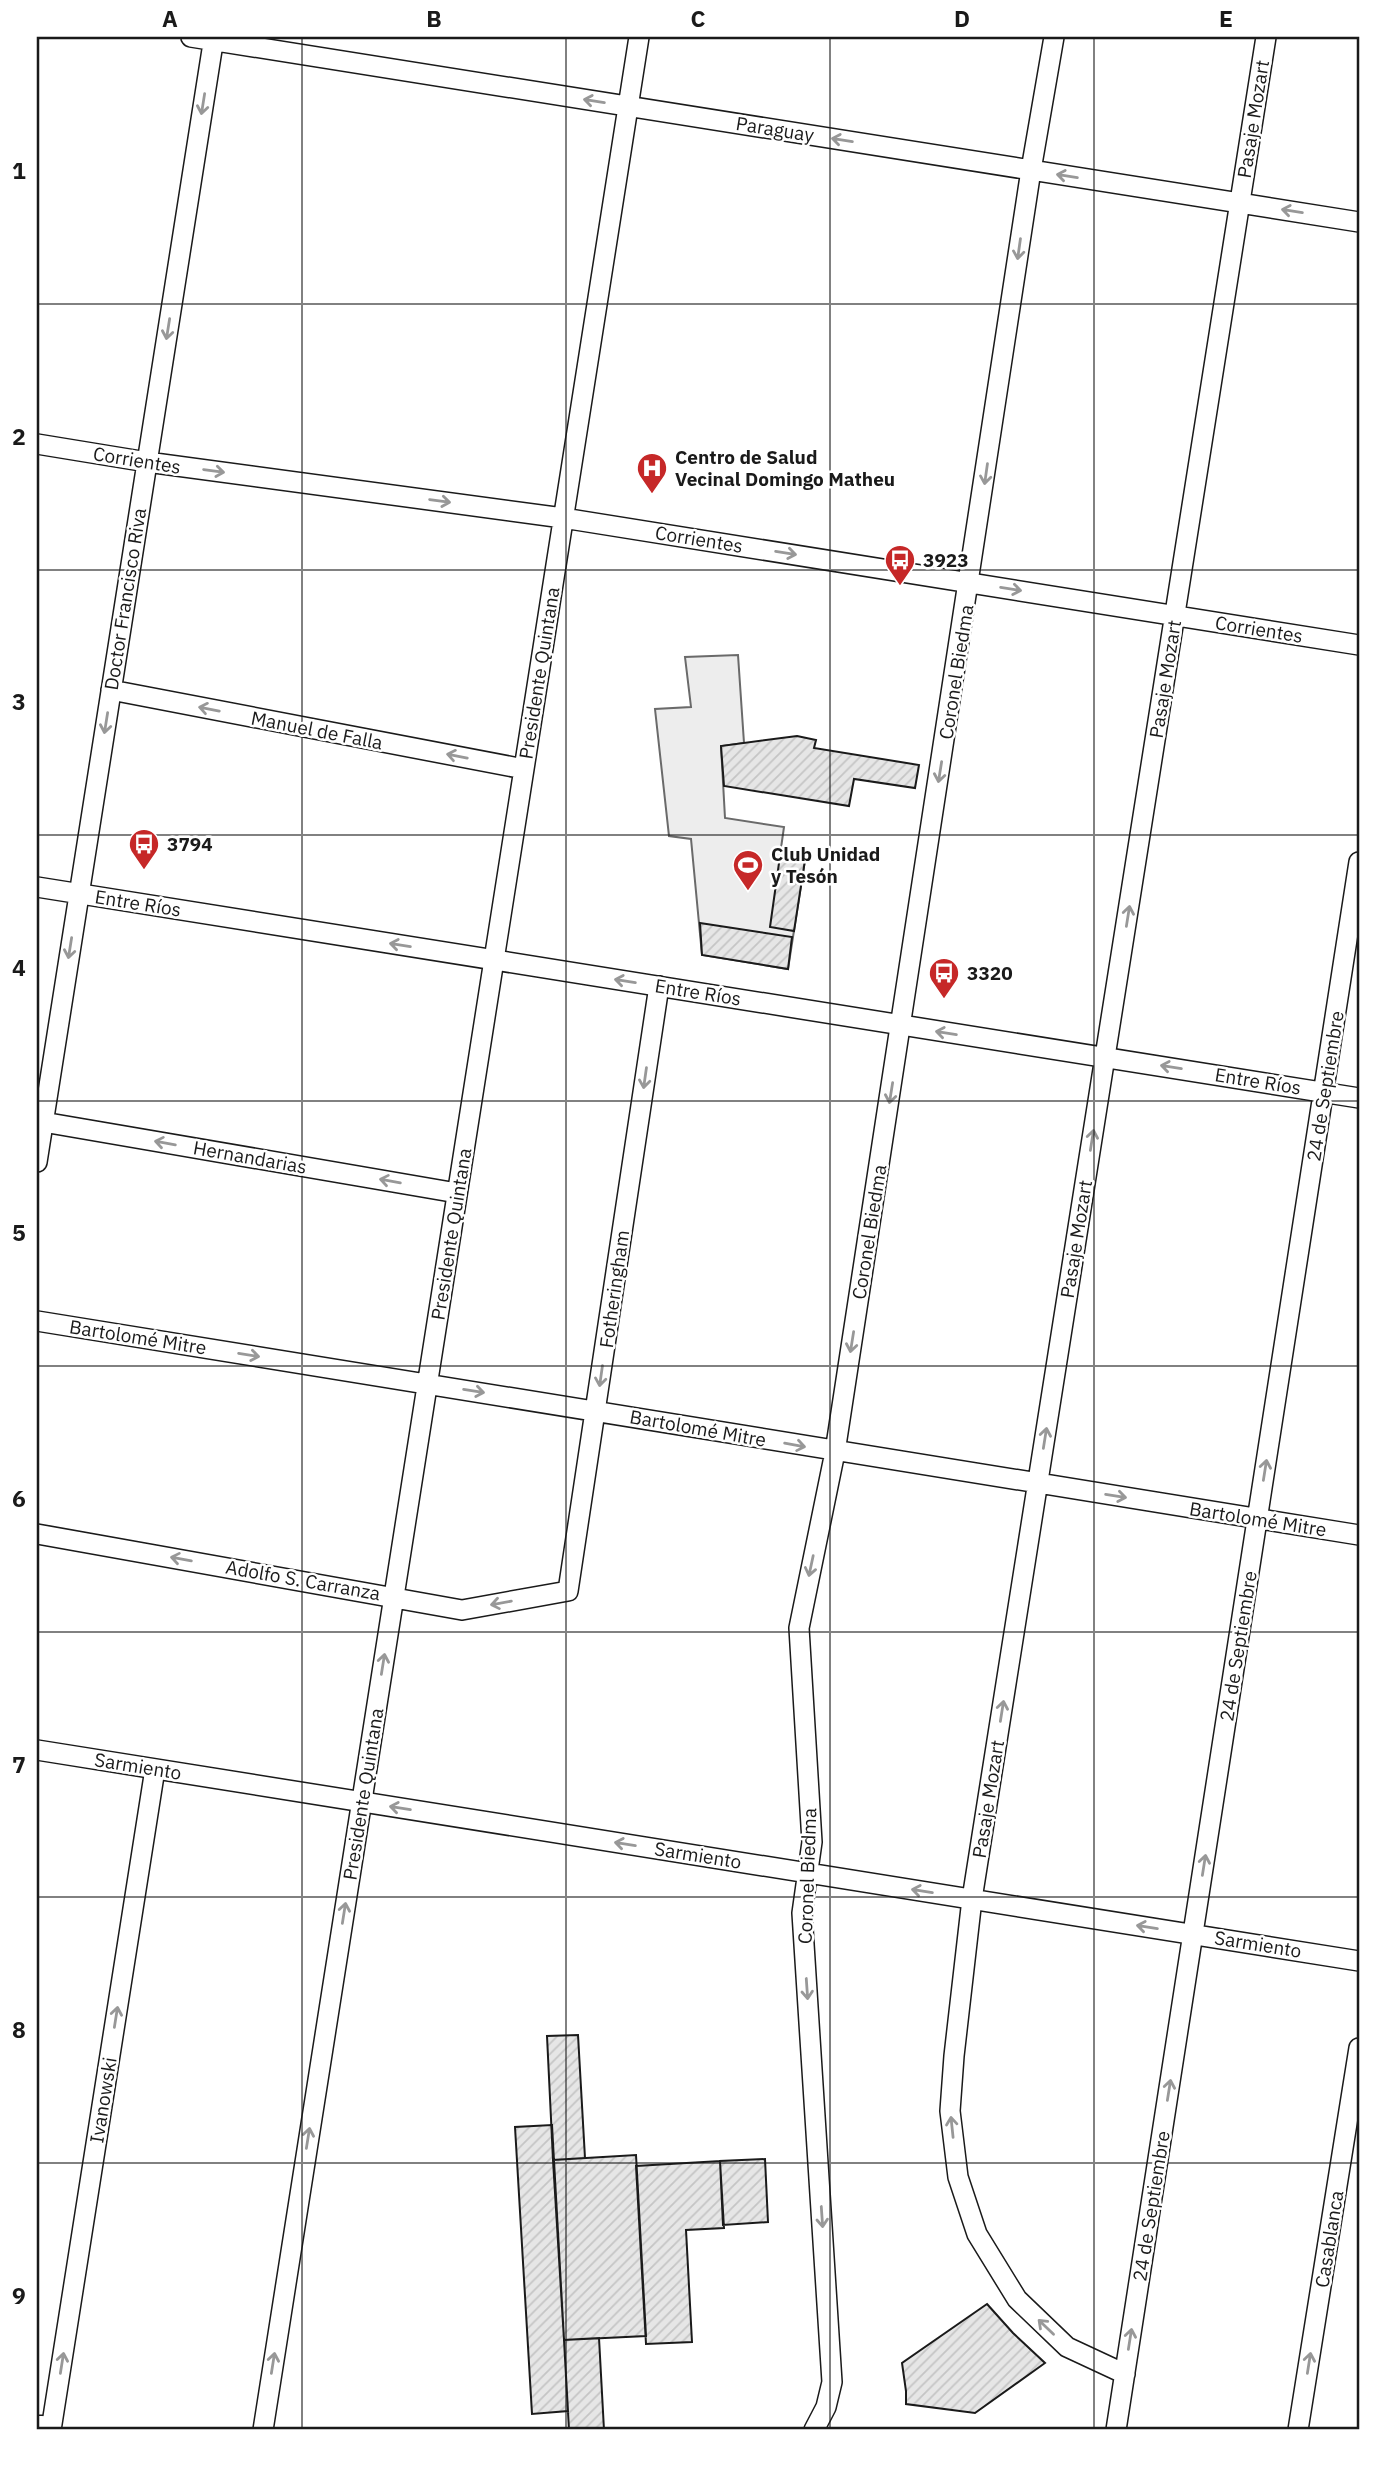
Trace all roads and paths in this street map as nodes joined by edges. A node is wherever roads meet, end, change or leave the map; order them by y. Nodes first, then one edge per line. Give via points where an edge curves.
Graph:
1 (191, 37) edge
2 (639, 37) edge
3 (1054, 37) edge
4 (1266, 37) edge
5 (213, 38) edge
6 (628, 106) junction
7 (1031, 170) junction
8 (1240, 203) junction
9 (1359, 222) edge
10 (37, 444) edge
11 (147, 462) junction
12 (563, 518) junction
13 (970, 583) junction
14 (1175, 616) junction
15 (1359, 645) edge
16 (111, 690) junction
17 (524, 769) junction
18 (1359, 862) edge
19 (37, 887) edge
20 (79, 894) junction
21 (494, 960) junction
22 (659, 986) junction
23 (901, 1026) junction
24 (1105, 1057) junction
25 (1324, 1092) junction
26 (1359, 1098) edge
27 (43, 1122) junction
28 (37, 1162) edge
29 (457, 1193) junction
30 (37, 1321) edge
31 (427, 1384) junction
32 (596, 1410) junction
33 (835, 1451) junction
34 (1038, 1483) junction
35 (1258, 1518) junction
36 (37, 1534) edge
37 (1359, 1535) edge
38 (568, 1591) joint
39 (394, 1596) junction
40 (37, 1750) edge
41 (155, 1769) junction
42 (361, 1802) junction
43 (807, 1873) junction
44 (972, 1899) junction
45 (1193, 1934) junction
46 (1359, 1961) edge
47 (1359, 2048) edge
48 (1125, 2374) junction
49 (37, 2430) edge
50 (42, 2430) edge
51 (51, 2430) edge
52 (262, 2430) edge
53 (814, 2430) edge
54 (1116, 2430) edge
55 (1298, 2430) edge

1 - 5 street, Paraguay
2 - 6 street, Presidente Quintana
3 - 7 street, Coronel Biedma
4 - 8 street, Pasaje Mozart
6 -> 5 street, Paraguay
5 -> 11 street, Doctor Francisco Riva
7 -> 6 street, Paraguay
6 - 12 street, Presidente Quintana
8 -> 7 street, Paraguay
7 -> 13 street, Coronel Biedma
9 -> 8 street, Paraguay
8 - 14 street, Pasaje Mozart
10 - 11 street, Corrientes
11 -> 12 street, Corrientes
11 - 16 street, Doctor Francisco Riva
12 -> 13 street, Corrientes
12 - 17 street, Presidente Quintana
13 -> 14 street, Corrientes
13 -> 23 street, Coronel Biedma
14 - 15 street, Corrientes
24 -> 14 street, Pasaje Mozart
17 -> 16 street, Manuel de Falla
16 -> 20 street, Doctor Francisco Riva
17 - 21 street, Presidente Quintana
18 - 25 street, 24 de Septiembre
19 - 20 street, Entre Ríos
21 -> 20 street, Entre Ríos
20 -> 27 street, Doctor Francisco Riva
22 -> 21 street, Entre Ríos
21 - 29 street, Presidente Quintana
22 - 23 street, Entre Ríos
22 -> 32 street, Fotheringham
24 -> 23 street, Entre Ríos
23 -> 33 street, Coronel Biedma
25 -> 24 street, Entre Ríos
34 -> 24 street, Pasaje Mozart
25 - 26 street, Entre Ríos
35 -> 25 street, 24 de Septiembre
27 - 28 street, Doctor Francisco Riva
29 -> 27 street, Hernandarias
29 - 31 street, Presidente Quintana
30 -> 31 street, Bartolomé Mitre
31 -> 32 street, Bartolomé Mitre
31 - 39 street, Presidente Quintana
32 -> 33 street, Bartolomé Mitre
32 - 38 street, Fotheringham
33 - 34 street, Bartolomé Mitre
33 -> 43 street, Coronel Biedma via 799,1628 812,1842
34 -> 35 street, Bartolomé Mitre
44 -> 34 street, Pasaje Mozart
35 - 37 street, Bartolomé Mitre
45 -> 35 street, 24 de Septiembre
39 -> 36 street, Adolfo S. Carranza
38 -> 39 street, Adolfo S. Carranza via 462,1610
42 -> 39 street, Presidente Quintana
40 - 41 street, Sarmiento
41 - 42 street, Sarmiento
51 -> 41 street, Ivanowski
43 -> 42 street, Sarmiento
52 -> 42 street, Presidente Quintana
44 -> 43 street, Sarmiento
43 -> 53 street, Coronel Biedma via 802,1913 832,2382
45 -> 44 street, Sarmiento
48 -> 44 street, Pasaje Mozart via 1067,2347 1017,2299 977,2234 958,2177 950,2111
45 - 46 street, Sarmiento
48 -> 45 street, 24 de Septiembre
55 -> 47 street, Casablanca
48 - 54 street, 24 de Septiembre
49 - 50 main road

